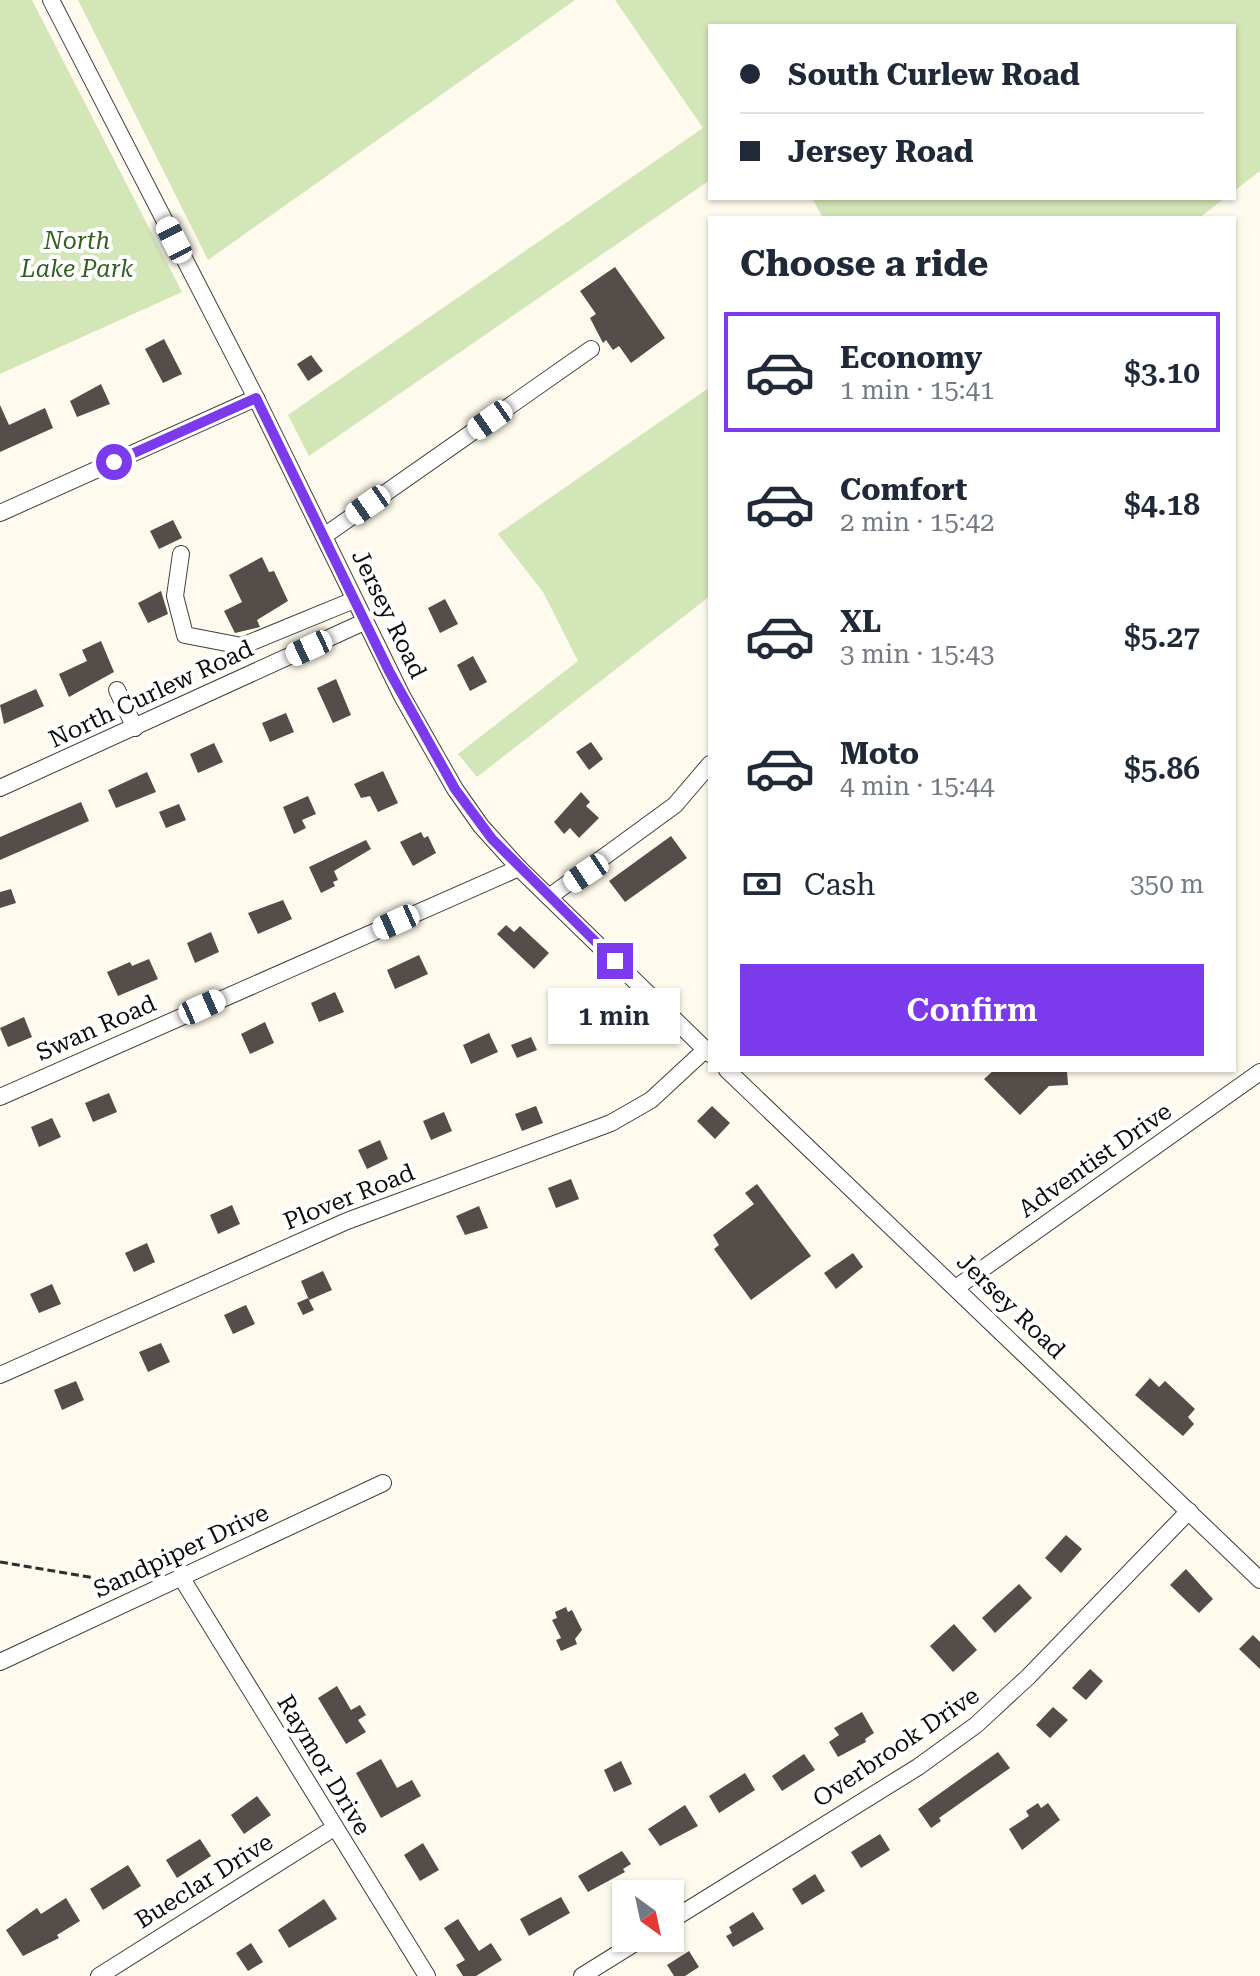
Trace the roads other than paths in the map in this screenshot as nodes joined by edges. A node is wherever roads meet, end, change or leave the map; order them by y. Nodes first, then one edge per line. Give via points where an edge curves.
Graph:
1 (51, 0) edge
2 (591, 349) dead end
3 (256, 398) junction
4 (0, 513) edge
5 (324, 536) junction
6 (181, 554) dead end
7 (354, 600) junction
8 (364, 622) junction
9 (117, 690) dead end
10 (135, 728) junction
11 (708, 766) edge
12 (0, 788) edge
13 (519, 868) junction
14 (549, 897) junction
15 (708, 1052) edge
16 (729, 1072) edge
17 (1260, 1072) edge
18 (0, 1097) edge
19 (957, 1287) junction
20 (0, 1375) edge
21 (383, 1483) dead end
22 (1189, 1511) junction
23 (181, 1577) junction
24 (1260, 1580) edge
25 (0, 1662) edge
26 (334, 1828) junction
27 (684, 1912) edge
28 (621, 1952) edge
29 (99, 1976) edge
30 (427, 1976) edge
31 (582, 1976) edge

1 - 3 street, Jersey Road
2 - 5 street
3 - 4 street
3 - 5 street, Jersey Road
5 - 7 street, Jersey Road
6 - 7 street via 175,596 185,635 242,646
7 - 8 street, Jersey Road
8 - 10 street, North Curlew Road
8 - 13 street, Jersey Road via 455,789
9 - 10 street
10 - 12 street, North Curlew Road
11 - 14 street via 675,805
13 - 14 street, Jersey Road
13 - 18 street, Swan Road
14 - 15 street, Jersey Road
15 - 20 street, Plover Road via 651,1100 611,1123 347,1221
16 - 19 street, Jersey Road
17 - 19 street, Adventist Drive
19 - 22 street, Jersey Road
21 - 23 street, Sandpiper Drive
22 - 24 street, Jersey Road
22 - 27 street, Overbrook Drive via 976,1725 918,1767
23 - 25 street, Sandpiper Drive
23 - 26 street, Raymor Drive
26 - 29 street, Bueclar Drive
26 - 30 street, Raymor Drive
28 - 31 street

